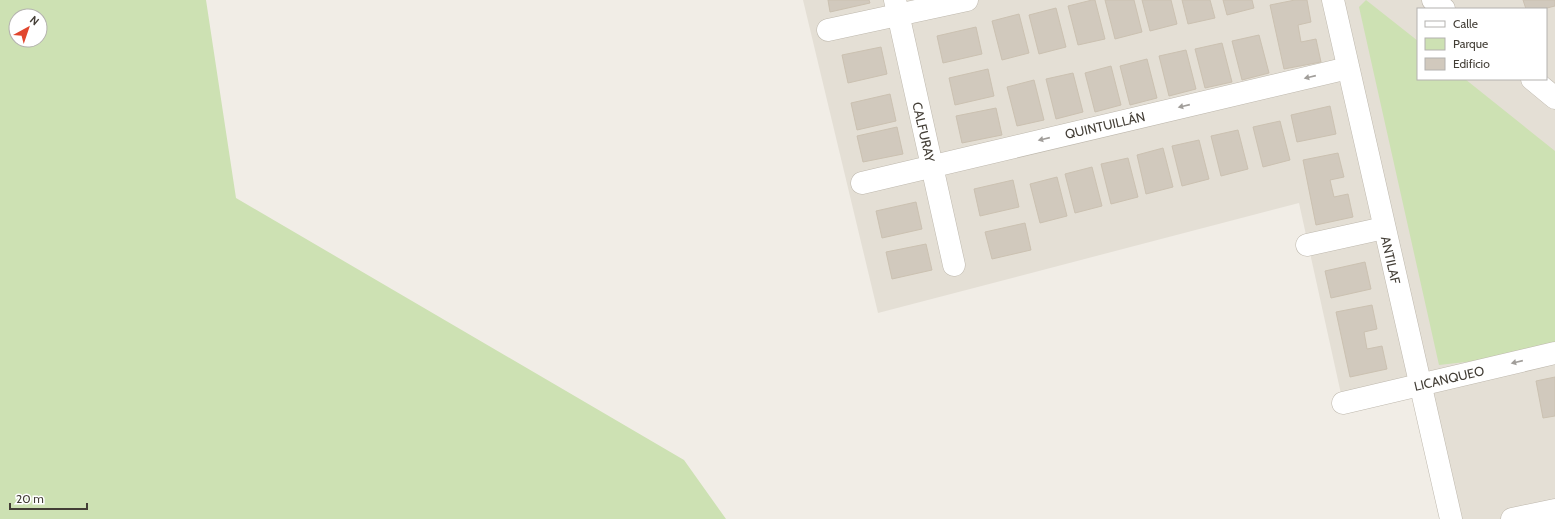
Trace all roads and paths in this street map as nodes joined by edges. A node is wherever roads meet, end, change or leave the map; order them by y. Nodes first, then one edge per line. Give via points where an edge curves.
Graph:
1 (966, 0) edge
2 (1333, 0) edge
3 (1433, 0) edge
4 (896, 8) edge
5 (1443, 8) edge
6 (828, 30) dead end
7 (1348, 68) junction
8 (1533, 80) edge
9 (1555, 98) edge
10 (932, 166) junction
11 (862, 183) dead end
12 (1384, 228) junction
13 (1307, 245) dead end
14 (954, 265) dead end
15 (1555, 353) edge
16 (1420, 384) junction
17 (1343, 403) dead end
18 (1555, 510) edge
19 (1451, 519) edge
20 (1512, 519) edge

1 - 4 street
2 - 7 street, ANTILAF
3 - 5 street
4 - 6 street
4 - 10 street, CALFURAY
7 -> 10 street, QUINTUILLÁN
7 - 12 street, ANTILAF
8 - 9 street
10 - 11 street, QUINTUILLÁN
10 - 14 street, CALFURAY
12 - 13 street
12 - 16 street, ANTILAF
15 -> 16 street, LICANQUEO
16 - 17 street, LICANQUEO
16 - 19 street, ANTILAF
18 - 20 street

